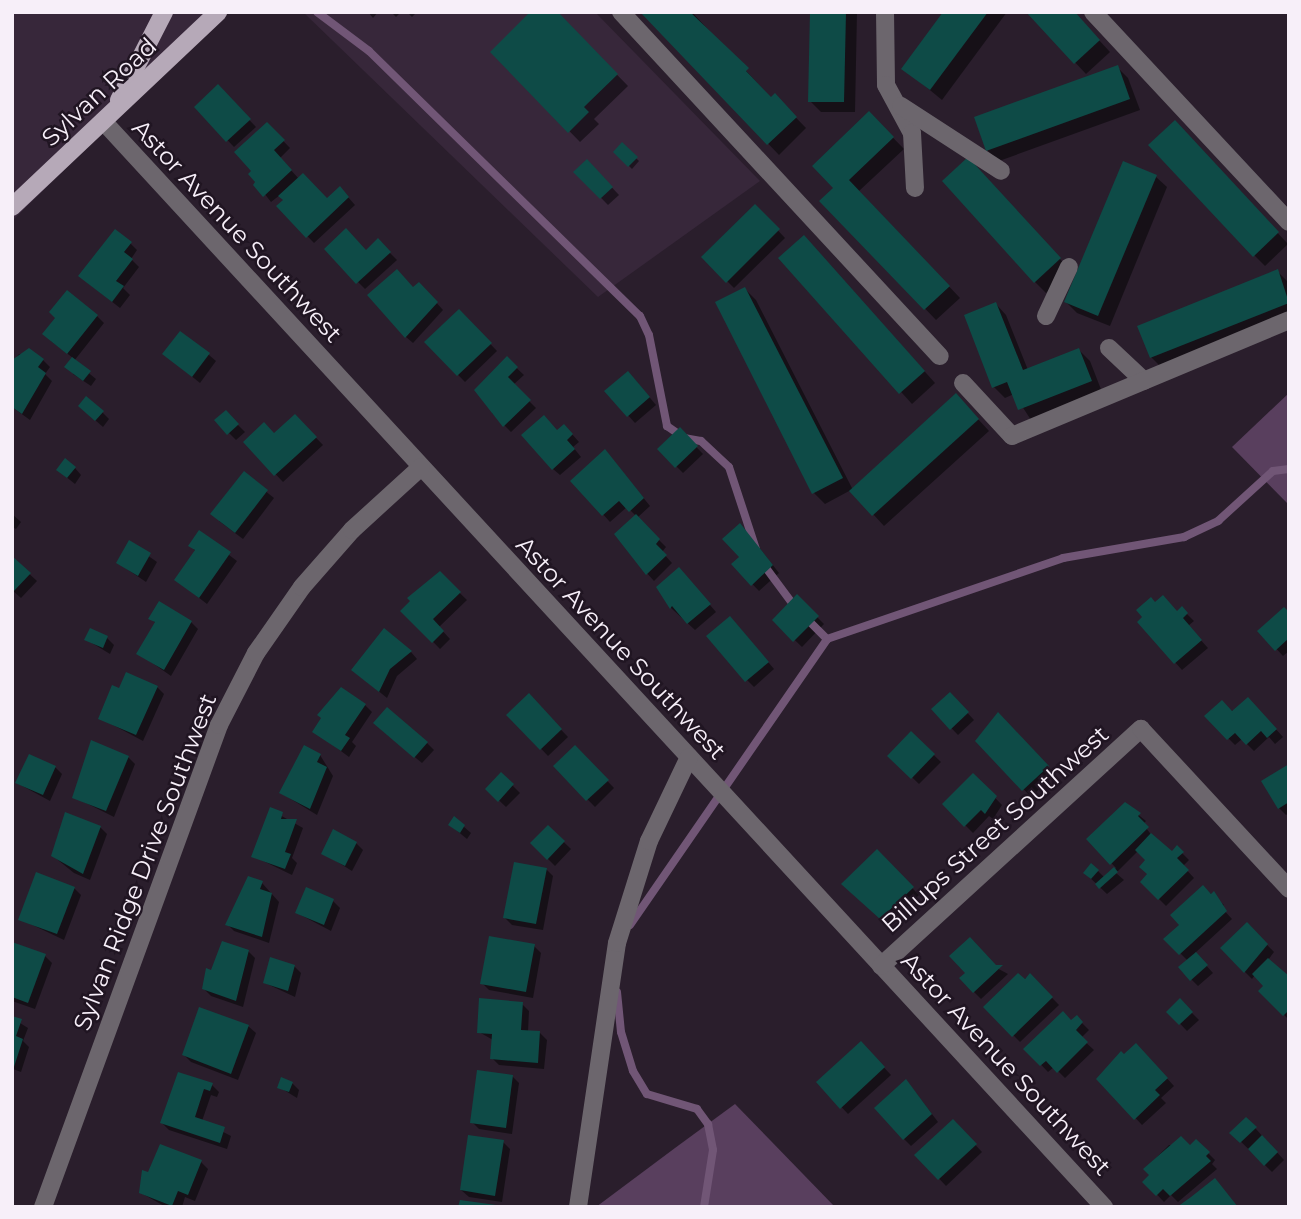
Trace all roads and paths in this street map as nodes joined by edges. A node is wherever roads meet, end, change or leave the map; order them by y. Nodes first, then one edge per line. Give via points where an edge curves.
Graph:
1 (164, 12) edge
2 (219, 12) edge
3 (621, 12) edge
4 (885, 12) edge
5 (1093, 12) edge
6 (900, 106) junction
7 (108, 117) junction
8 (1001, 170) dead end
9 (915, 188) dead end
10 (12, 207) edge
11 (1289, 222) edge
12 (1069, 267) dead end
13 (1046, 316) dead end
14 (1289, 320) edge
15 (1110, 348) dead end
16 (940, 356) dead end
17 (1144, 381) junction
18 (963, 383) dead end
19 (421, 467) junction
20 (689, 757) junction
21 (1289, 889) edge
22 (881, 966) junction
23 (43, 1207) edge
24 (578, 1207) edge
25 (1104, 1207) edge

1 - 7 main road
2 - 7 main road, Sylvan Road
3 - 16 street
4 - 6 street via 886,85
5 - 11 street
6 - 8 street
6 - 9 street via 912,132
7 - 10 main road, Sylvan Road
7 - 19 street, Astor Avenue Southwest
12 - 13 street
14 - 17 street
15 - 17 street
17 - 18 street via 1012,436
19 - 20 street, Astor Avenue Southwest
19 - 23 street, Sylvan Ridge Drive Southwest via 352,530 302,587 256,653 219,725
20 - 22 street, Astor Avenue Southwest
20 - 24 street via 649,841 617,943
21 - 22 street, Billups Street Southwest via 1141,729
22 - 25 street, Astor Avenue Southwest

